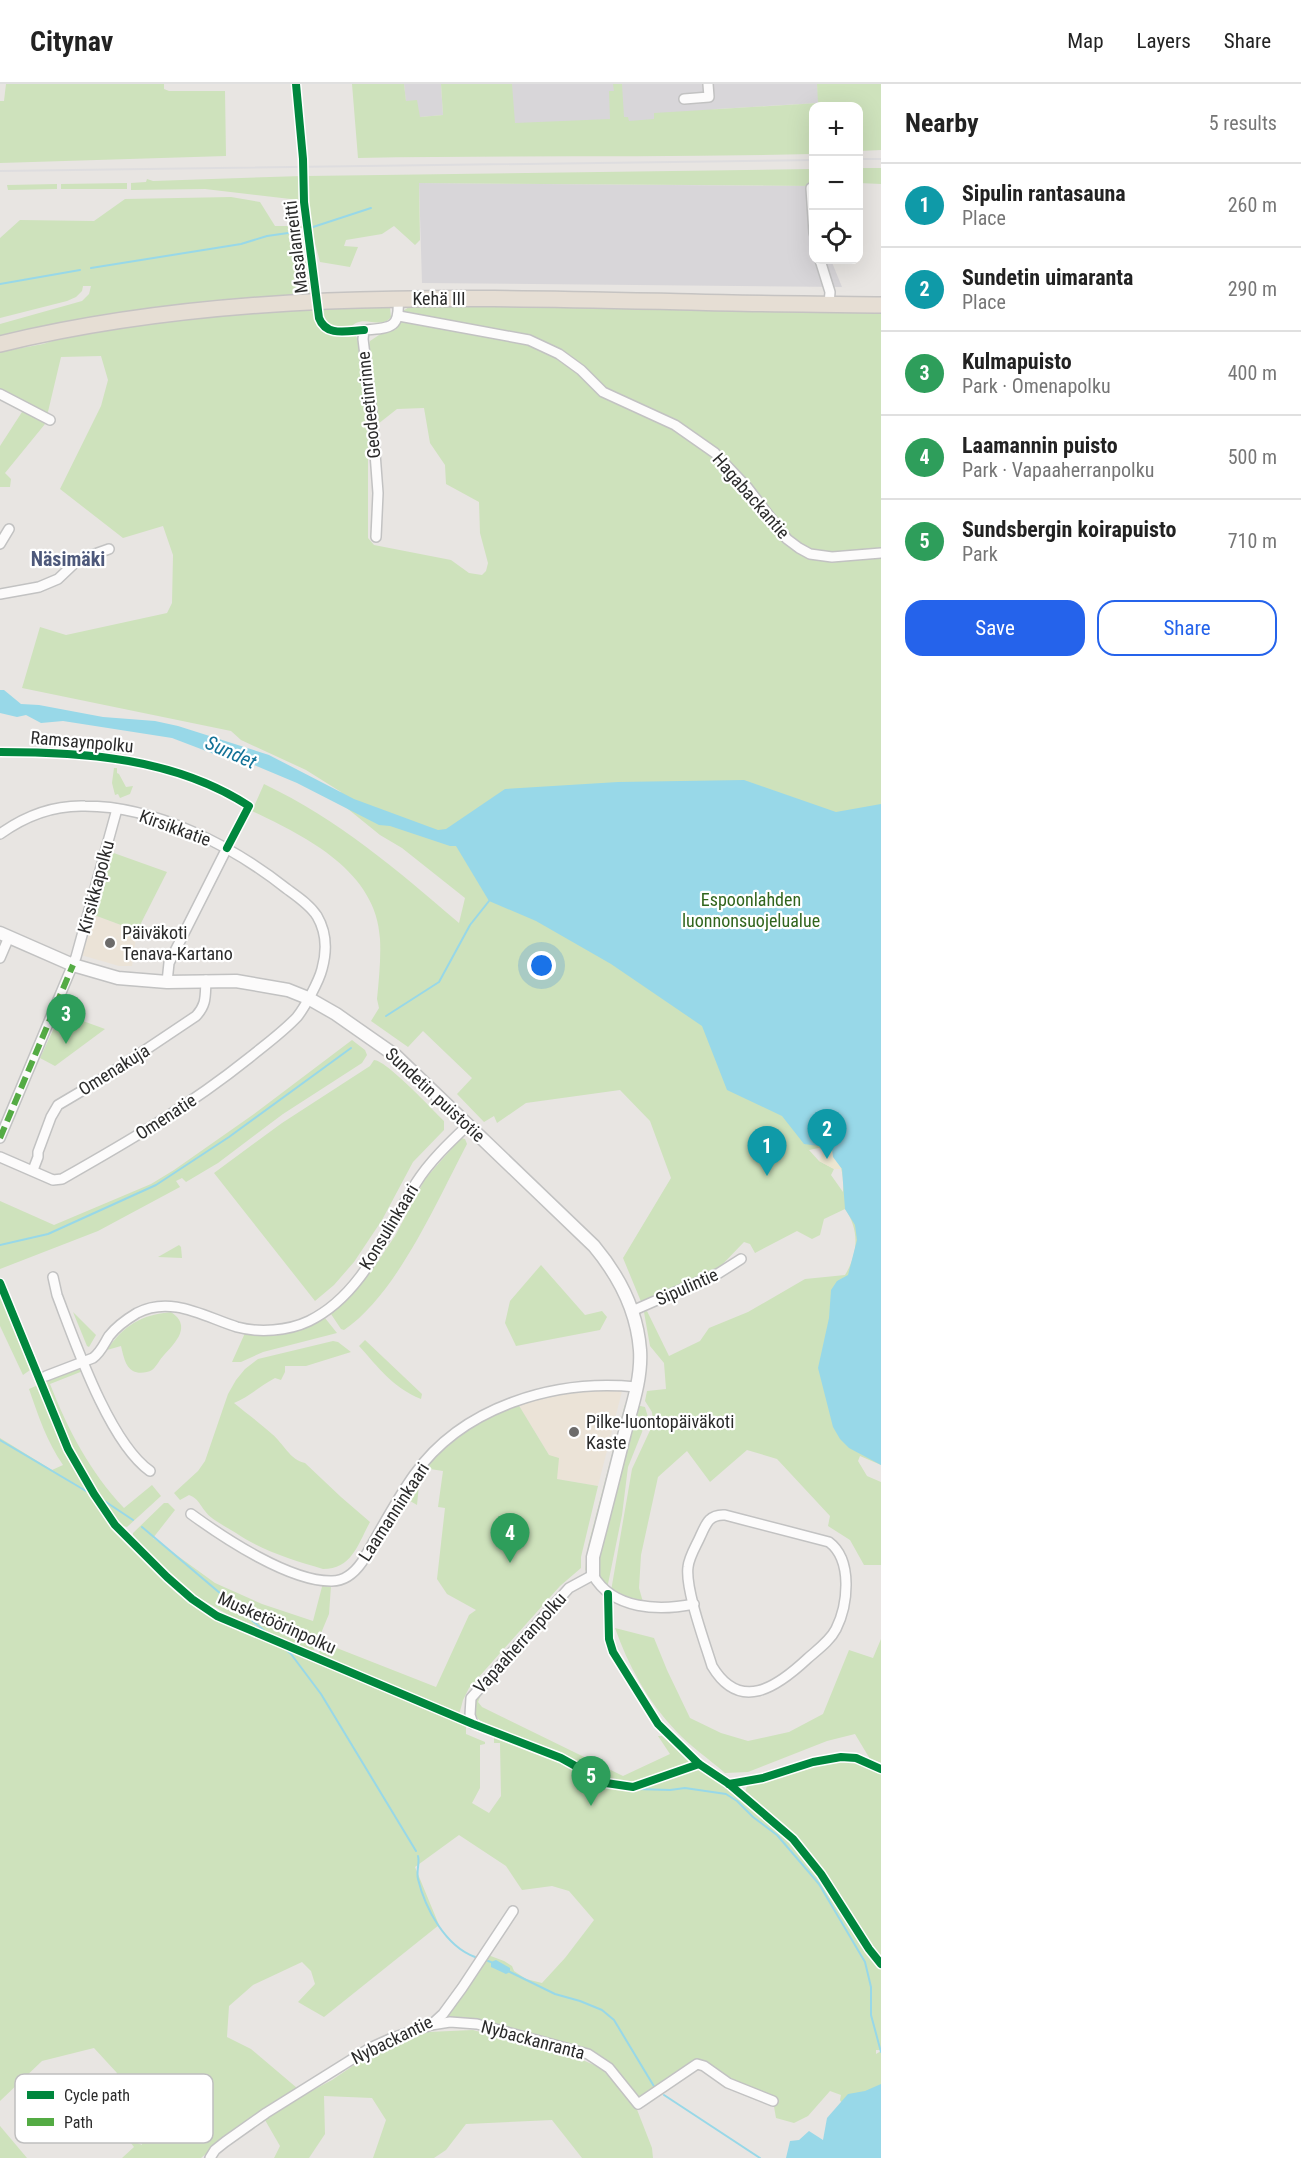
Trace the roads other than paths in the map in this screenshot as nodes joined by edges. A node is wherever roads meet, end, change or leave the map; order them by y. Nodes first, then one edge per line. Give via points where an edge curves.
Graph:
1 (708, 84) edge
2 (684, 99) dead end
3 (821, 264) edge
4 (398, 299) junction
5 (829, 304) junction
6 (881, 305) edge
7 (399, 316) junction
8 (0, 344) edge
9 (0, 394) edge
10 (50, 420) dead end
11 (9, 529) dead end
12 (376, 537) dead end
13 (0, 544) edge
14 (109, 549) dead end
15 (881, 553) edge
16 (0, 594) edge
17 (117, 809) junction
18 (0, 834) edge
19 (227, 848) junction
20 (5, 935) edge
21 (0, 958) edge
22 (73, 965) junction
23 (206, 980) junction
24 (167, 982) junction
25 (308, 998) junction
26 (468, 1125) junction
27 (0, 1138) edge
28 (0, 1156) edge
29 (33, 1170) junction
30 (741, 1259) dead end
31 (54, 1277) dead end
32 (632, 1311) junction
33 (83, 1362) junction
34 (46, 1376) dead end
35 (636, 1387) junction
36 (150, 1471) dead end
37 (191, 1514) dead end
38 (593, 1575) junction
39 (694, 1604) junction
40 (473, 1725) dead end
41 (513, 1911) dead end
42 (431, 2025) junction
43 (773, 2101) dead end
44 (210, 2158) edge

1 - 2 street via 709,97
3 - 5 street via 830,292
4 - 5 highway, Kehä III
4 - 7 street
4 - 8 highway, Kehä III via 183,312
5 - 6 highway, Kehä III
7 - 12 street, Geodeetinrinne via 388,327 364,330 363,339 377,482
7 - 15 street, Hagabackantie via 529,340 559,354 603,392 675,425 716,453 787,539 799,548 832,557
9 - 10 street
11 - 13 street
14 - 16 street via 78,560 58,579 39,587
17 - 18 street, Kirsikkatie via 54,808 28,817
17 - 19 street, Kirsikkatie via 174,824
17 - 22 street, Kirsikkapolku
19 - 24 street via 169,963
19 - 25 street, Kirsikkatie via 273,878 318,917 325,937 325,955 322,971
20 - 21 street
20 - 22 street, Sundetin puistotie
22 - 24 street, Sundetin puistotie via 118,978
22 - 27 street, Kirsikkapolku
23 - 24 street, Sundetin puistotie
23 - 25 street, Sundetin puistotie via 288,990
23 - 29 street, Omenakuja via 203,1008 196,1017 58,1105
25 - 26 street, Sundetin puistotie via 396,1056
25 - 29 street, Omenatie via 282,1031 220,1081 144,1133 62,1179 53,1180
26 - 32 street, Sundetin puistotie via 594,1246 617,1277
26 - 33 street, Konsulinkaari via 417,1181 369,1264 325,1312 293,1327 269,1330 239,1327 187,1307 151,1308 123,1322 99,1353
28 - 29 street, Omenatie
30 - 32 street, Sipulintie via 720,1273
31 - 33 street
32 - 35 street, Sundetin puistotie via 640,1349
33 - 34 street, Konsulinkaari
33 - 36 street via 116,1428 135,1458
35 - 37 street, Laamanninkaari via 588,1386 547,1392 523,1398 475,1420 425,1461 355,1571 333,1582 292,1573 216,1533
35 - 38 street, Sundetin puistotie via 593,1557
38 - 39 street via 608,1594 636,1604 656,1609
38 - 40 street, Vapaaherranpolku via 569,1588 478,1688 471,1698
39 - 39 street via 712,1666 720,1678 740,1691 762,1689 789,1676 830,1637 841,1615 846,1570 829,1542 716,1516 704,1528 688,1567
41 - 42 street, Nybackantie via 462,1988
42 - 43 street, Nybackanranta via 477,2024 588,2054 609,2068 638,2104 697,2064 728,2083
42 - 44 street, Nybackantie via 392,2038 348,2060 225,2142

